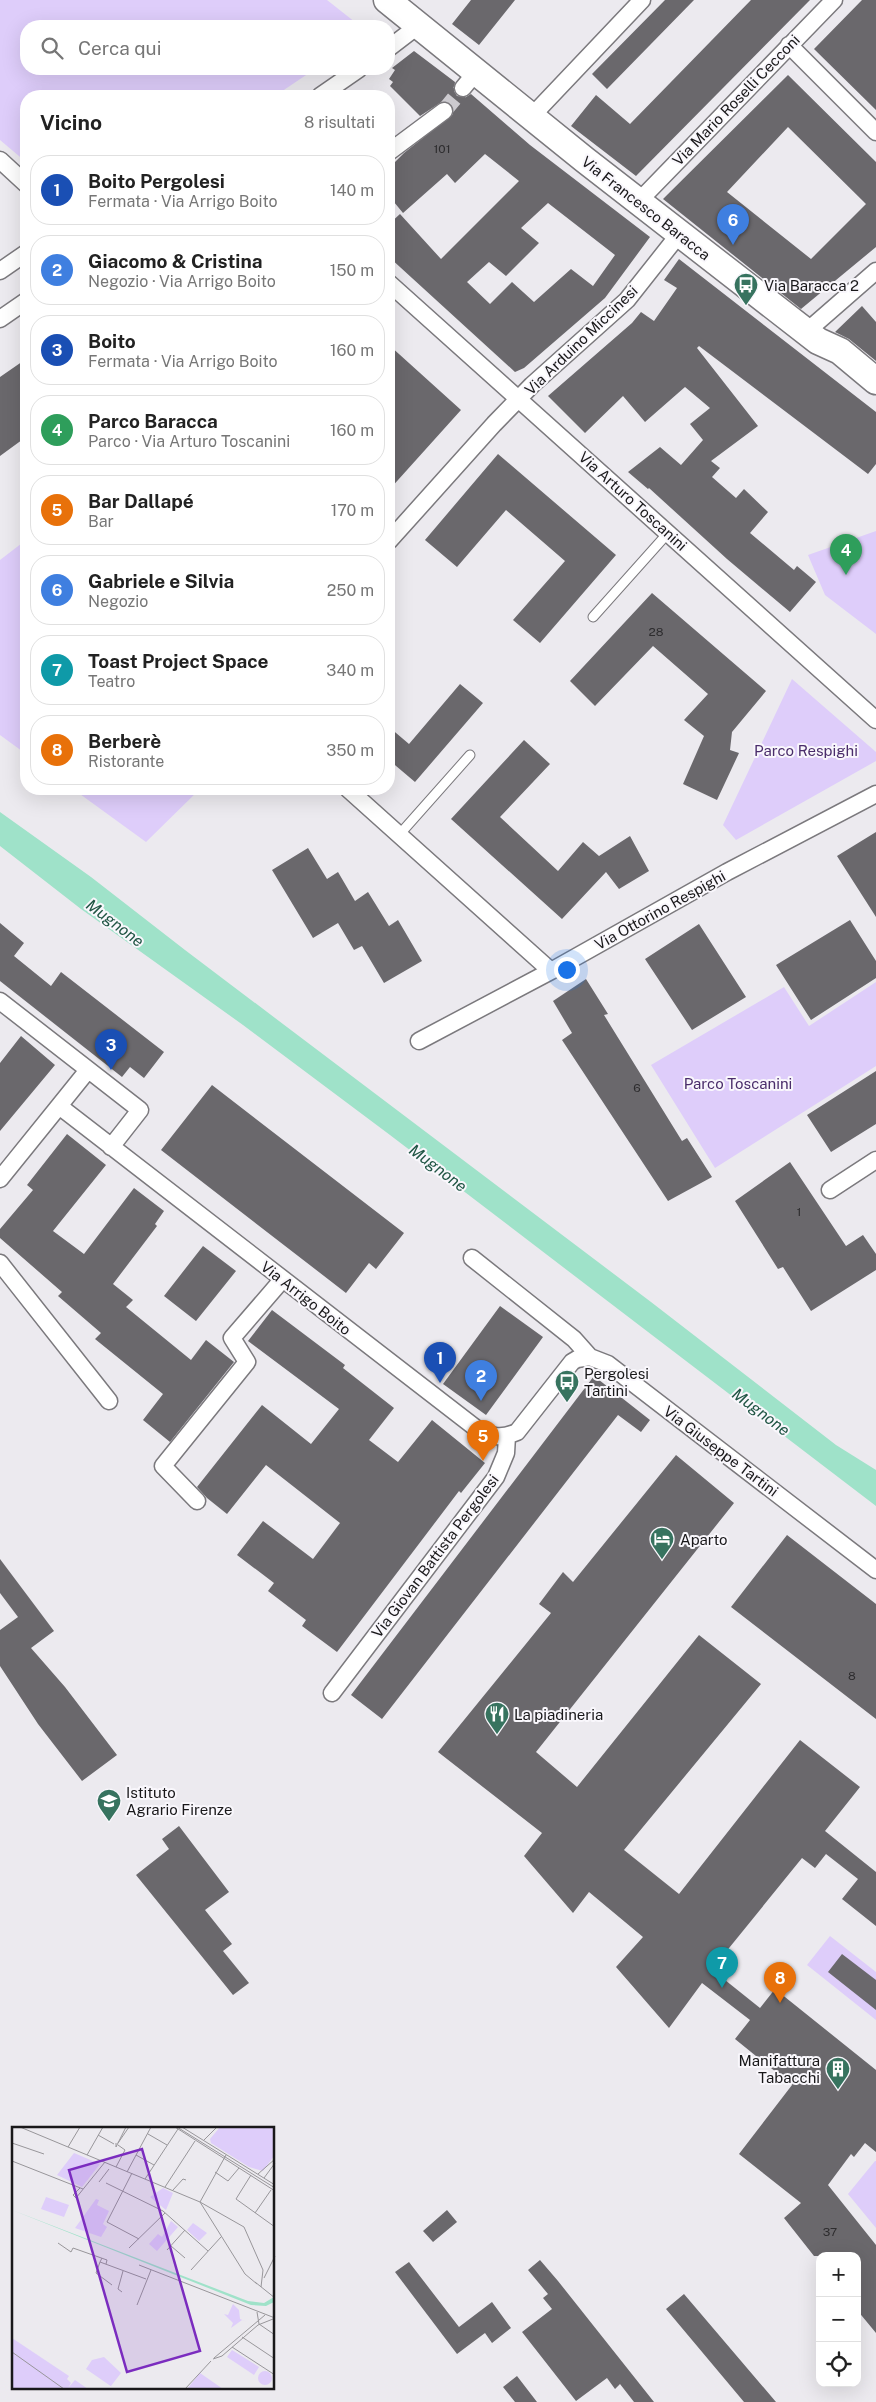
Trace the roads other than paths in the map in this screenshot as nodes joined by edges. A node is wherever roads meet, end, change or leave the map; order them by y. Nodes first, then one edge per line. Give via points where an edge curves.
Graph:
1 (387, 0) edge
2 (642, 0) edge
3 (834, 0) edge
4 (419, 26) junction
5 (395, 44) edge
6 (789, 45) junction
7 (351, 75) edge
8 (329, 90) edge
9 (444, 111) tunnel mouth
10 (532, 117) junction
11 (876, 132) edge
12 (395, 148) edge
13 (0, 160) edge
14 (20, 178) edge
15 (639, 201) junction
16 (680, 233) junction
17 (20, 257) edge
18 (0, 271) edge
19 (876, 271) edge
20 (395, 288) edge
21 (20, 305) edge
22 (0, 319) edge
23 (812, 337) junction
24 (876, 381) edge
25 (876, 391) edge
26 (519, 399) junction
27 (668, 533) junction
28 (395, 534) edge
29 (593, 617) dead end
30 (876, 720) edge
31 (470, 755) dead end
32 (876, 794) edge
33 (355, 795) edge
34 (399, 835) junction
35 (551, 971) junction
36 (0, 1001) edge
37 (419, 1041) dead end
38 (88, 1070) junction
39 (59, 1106) junction
40 (111, 1147) junction
41 (876, 1160) edge
42 (0, 1179) edge
43 (830, 1190) dead end
44 (472, 1258) dead end
45 (0, 1263) edge
46 (282, 1280) junction
47 (590, 1357) junction
48 (109, 1401) dead end
49 (507, 1436) junction
50 (197, 1501) dead end
51 (876, 1570) edge
52 (332, 1694) dead end

1 - 4 main road, Via Francesco Baracca
2 - 10 street
3 - 6 street, Via Mario Roselli Cecconi
4 - 5 street
4 - 10 main road, Via Francesco Baracca via 470,80
6 - 11 street
6 - 15 street, Via Mario Roselli Cecconi
7 - 8 street
9 - 12 street
10 - 15 main road, Via Francesco Baracca
13 - 14 street
15 - 16 main road, Via Francesco Baracca
16 - 23 main road, Via Francesco Baracca
16 - 26 street, Via Arduino Miccinesi via 627,300
17 - 18 street
19 - 23 street
20 - 26 street, Via Arturo Toscanini
21 - 22 street
23 - 24 main road, Via Francesco Baracca via 840,351
23 - 25 main road, Via Francesco Baracca via 832,361
26 - 27 street, Via Arturo Toscanini
26 - 28 street, Via Arduino Miccinesi
27 - 29 lane
27 - 30 street, Via Arturo Toscanini
31 - 34 lane
32 - 35 street, Via Ottorino Respighi via 727,872
33 - 34 street
34 - 35 street
35 - 37 street, Via Ottorino Respighi
36 - 38 street
38 - 39 street
38 - 40 street via 140,1110
39 - 40 street, Via Arrigo Boito
39 - 42 street
40 - 46 street, Via Arrigo Boito
41 - 43 street
44 - 47 street, Via Giuseppe Tartini via 574,1339
45 - 48 street
46 - 49 street, Via Arrigo Boito via 477,1429 493,1436
46 - 50 street via 232,1338 247,1362 162,1466
47 - 49 street via 572,1362 521,1429
47 - 51 street, Via Giuseppe Tartini via 608,1364
49 - 52 street, Via Giovan Battista Pergolesi via 506,1452 496,1476

